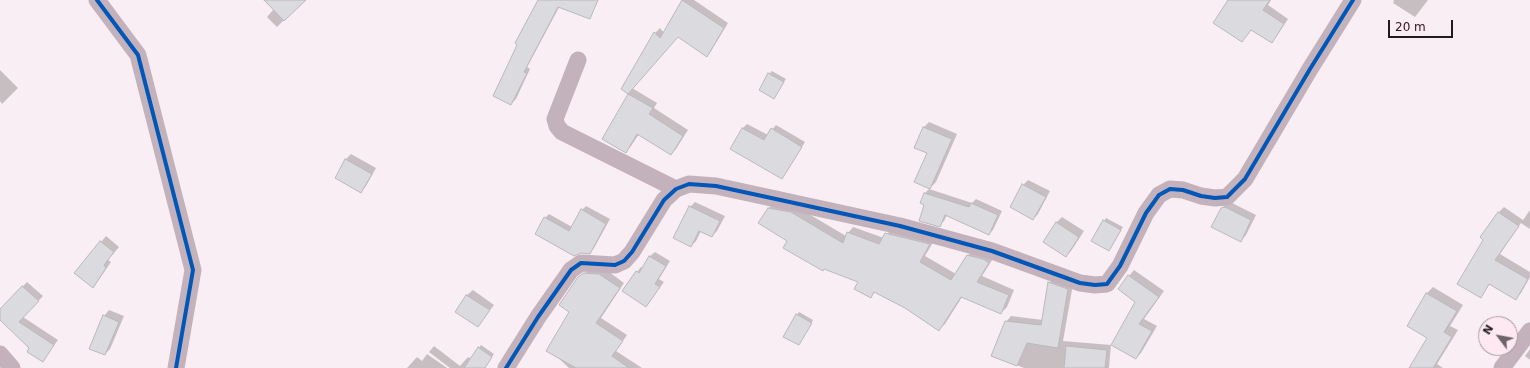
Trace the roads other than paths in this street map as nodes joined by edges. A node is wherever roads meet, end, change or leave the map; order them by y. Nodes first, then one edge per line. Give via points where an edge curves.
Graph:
1 (97, 0) edge
2 (1353, 0) edge
3 (578, 60) dead end
4 (676, 189) junction
5 (1530, 331) edge
6 (0, 354) edge
7 (512, 365) edge
8 (12, 368) edge
9 (176, 368) edge
10 (1502, 368) edge

1 - 9 street via 138,56 194,270
2 - 4 street via 1245,179 1227,198 1201,196 1170,189 1159,195 1146,214 1120,266 1107,284 1080,283 992,251 892,224 716,186 689,184
3 - 4 street via 555,118 557,126 562,132
4 - 7 street via 664,200 624,261 616,265 581,263 571,270 538,318
5 - 10 street
6 - 8 street

